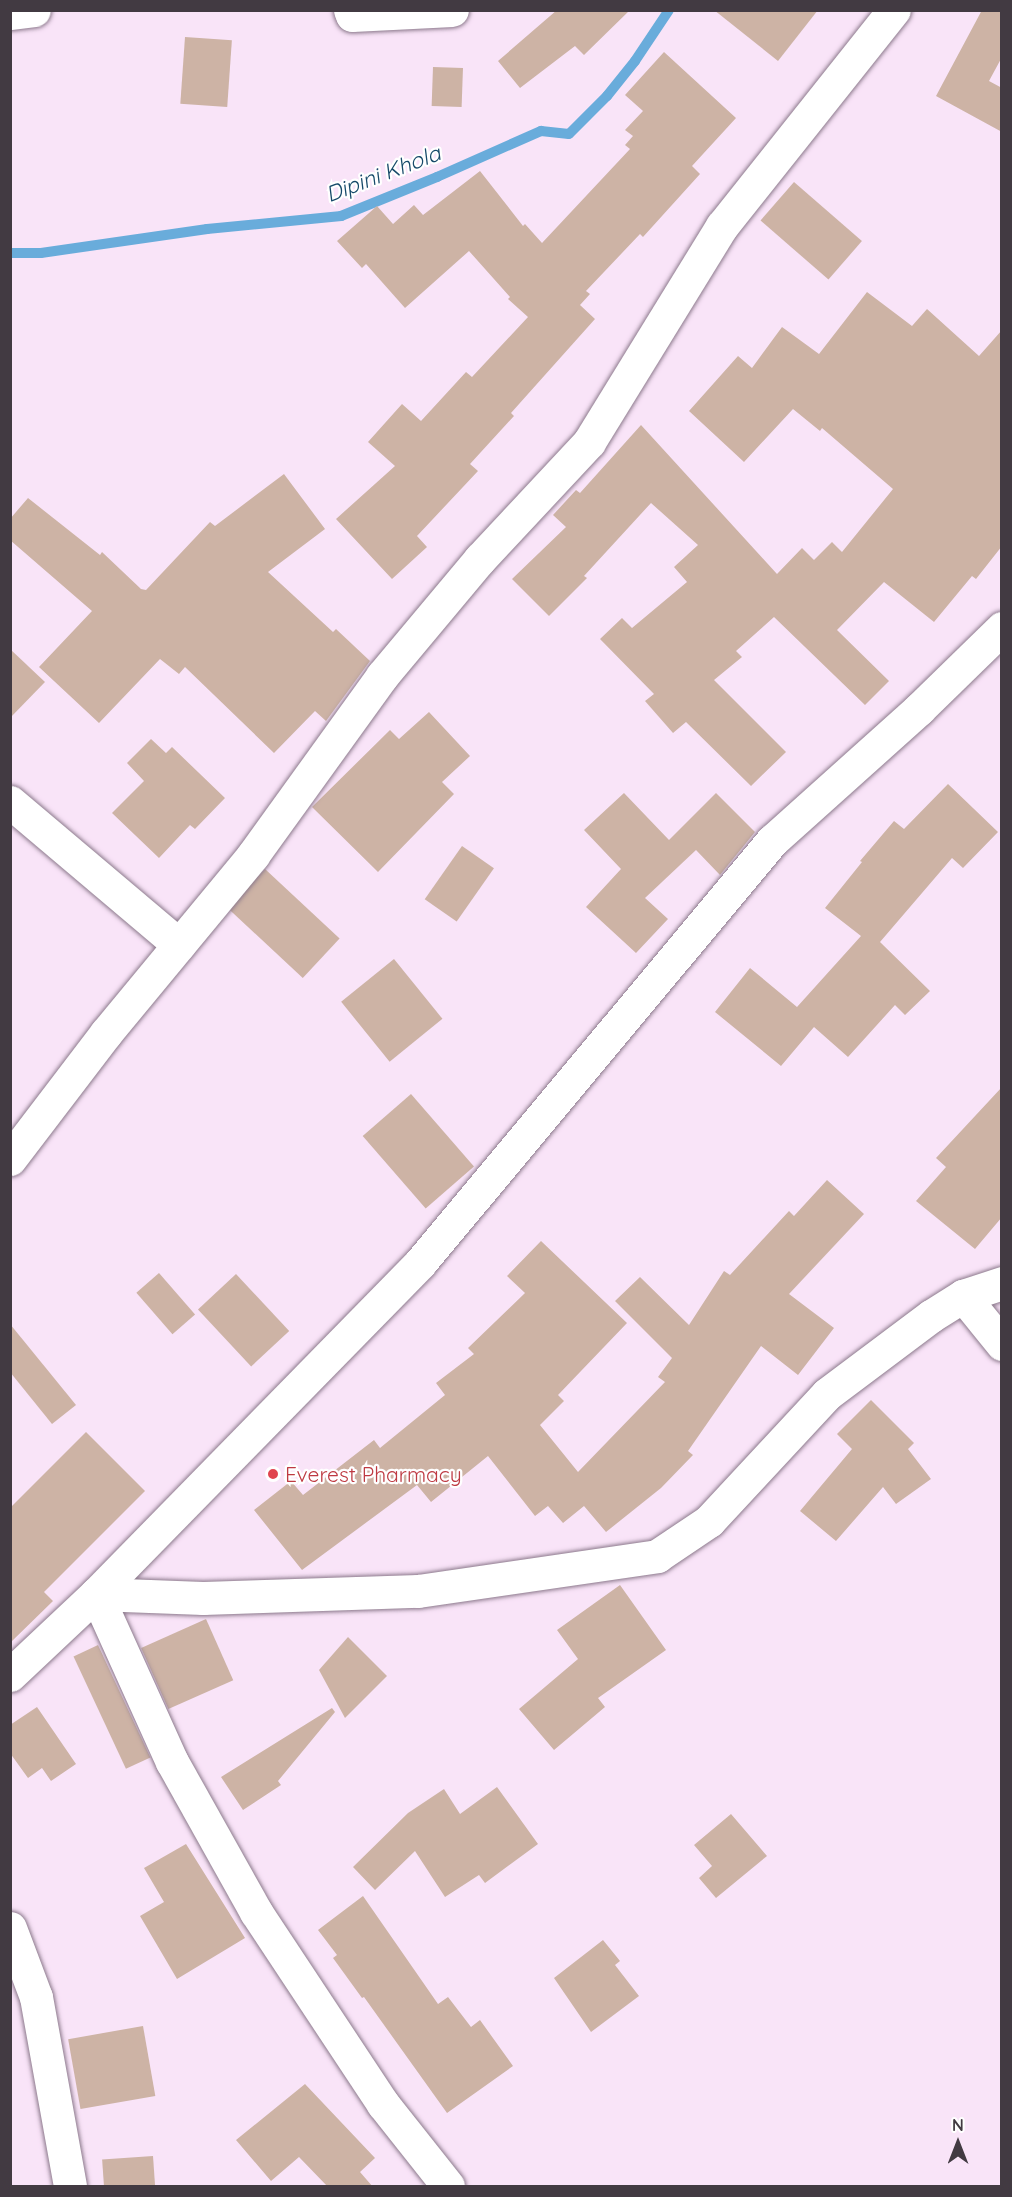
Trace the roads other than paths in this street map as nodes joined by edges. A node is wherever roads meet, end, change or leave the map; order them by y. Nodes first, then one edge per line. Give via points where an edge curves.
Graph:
1 (34, 10) edge
2 (350, 10) edge
3 (452, 10) edge
4 (894, 10) edge
5 (10, 13) edge
6 (1002, 628) edge
7 (10, 802) edge
8 (179, 945) junction
9 (10, 1159) edge
10 (1002, 1283) edge
11 (963, 1296) junction
12 (1002, 1344) edge
13 (96, 1594) junction
14 (10, 1675) edge
15 (10, 1928) edge
16 (70, 2187) edge
17 (448, 2187) edge

1 - 5 street
2 - 3 street via 352,15
4 - 8 street via 722,226 589,442 480,560 382,676 253,855
6 - 13 street via 919,709 772,841 420,1263
7 - 8 street
8 - 9 street
10 - 11 street
11 - 12 street
11 - 13 street via 827,1394 709,1521 657,1556 418,1591 203,1598
13 - 14 street
13 - 17 street via 172,1762 256,1912 383,2104
15 - 16 street via 36,1997

